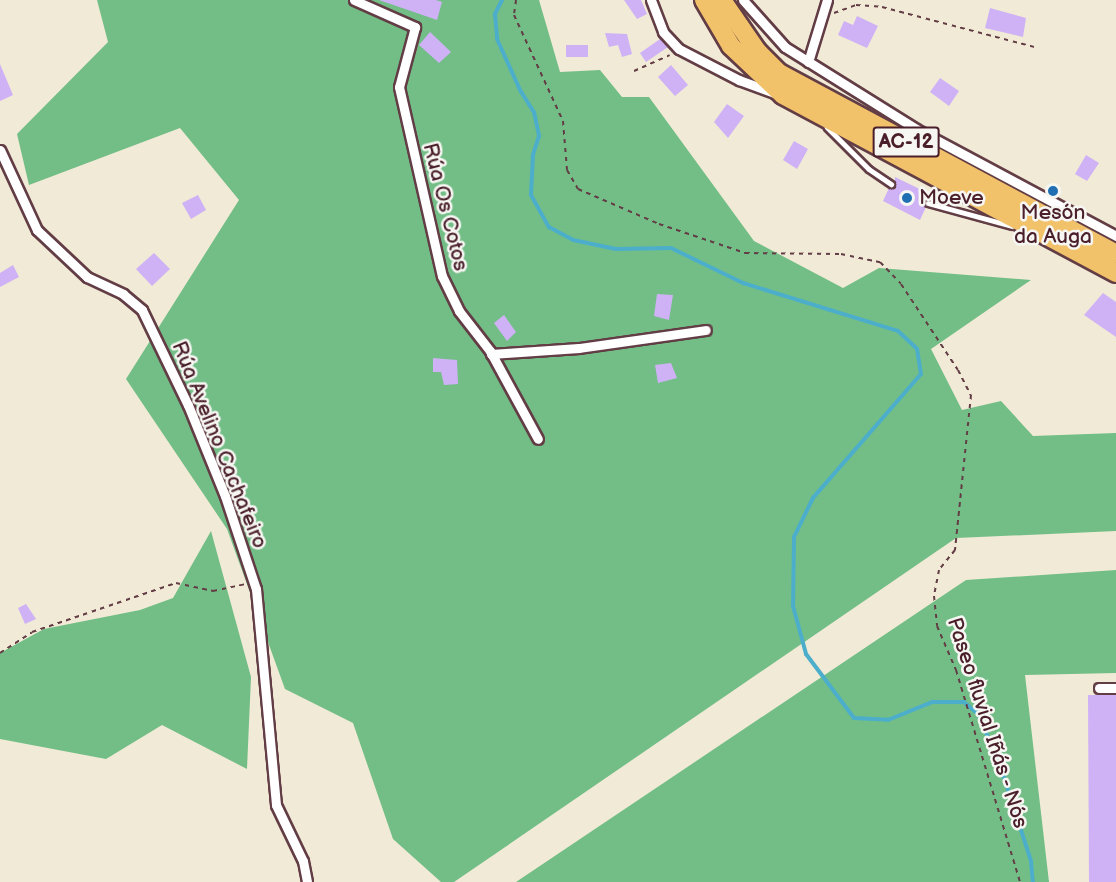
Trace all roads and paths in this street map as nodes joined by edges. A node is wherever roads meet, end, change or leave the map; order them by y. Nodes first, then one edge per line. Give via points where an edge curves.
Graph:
1 (354, 0) edge
2 (516, 0) edge
3 (651, 0) edge
4 (704, 0) edge
5 (722, 0) edge
6 (743, 0) edge
7 (827, 0) edge
8 (822, 13) junction
9 (1035, 47) dead end
10 (679, 49) junction
11 (808, 62) junction
12 (634, 71) dead end
13 (783, 95) junction
14 (813, 112) junction
15 (0, 150) edge
16 (891, 184) dead end
17 (928, 203) dead end
18 (1046, 233) junction
19 (1116, 236) edge
20 (1116, 254) edge
21 (1116, 273) edge
22 (705, 330) dead end
23 (491, 354) junction
24 (538, 439) dead end
25 (254, 581) junction
26 (0, 654) edge
27 (1099, 688) dead end
28 (1116, 688) edge
29 (308, 882) edge
30 (1020, 882) edge

1 - 23 street, Rúa Os Cotos via 415,27 399,87 406,123 442,276 459,311
2 - 30 path, Paseo fluvial Iñás - Nós via 514,15 563,120 567,170 578,189 659,224 745,253 841,254 880,262 901,284 958,370 971,395 955,550 939,570 934,597 937,626 963,692
3 - 10 street via 663,32
4 - 13 highway, AC-12 via 731,46
5 - 20 highway, AC-12 via 757,51 780,73
6 - 11 street via 785,47
7 - 8 street
8 - 9 path via 856,5 882,7
8 - 11 street
10 - 12 path
10 - 13 street via 746,83
11 - 19 street via 916,129
13 - 14 highway, AC-12
14 - 16 lane via 869,169
14 - 18 highway, AC-12
15 - 25 street, Rúa Avelino Cachafeiro via 37,230 87,277 123,294 142,310 225,496
17 - 18 lane via 986,222
18 - 21 highway, AC-12
22 - 23 street via 579,348
23 - 24 street, Rúa Os Cotos
25 - 26 path via 213,591 176,583 150,590 32,632
25 - 29 street, Rúa Avelino Cachafeiro via 276,805 303,861
27 - 28 street

